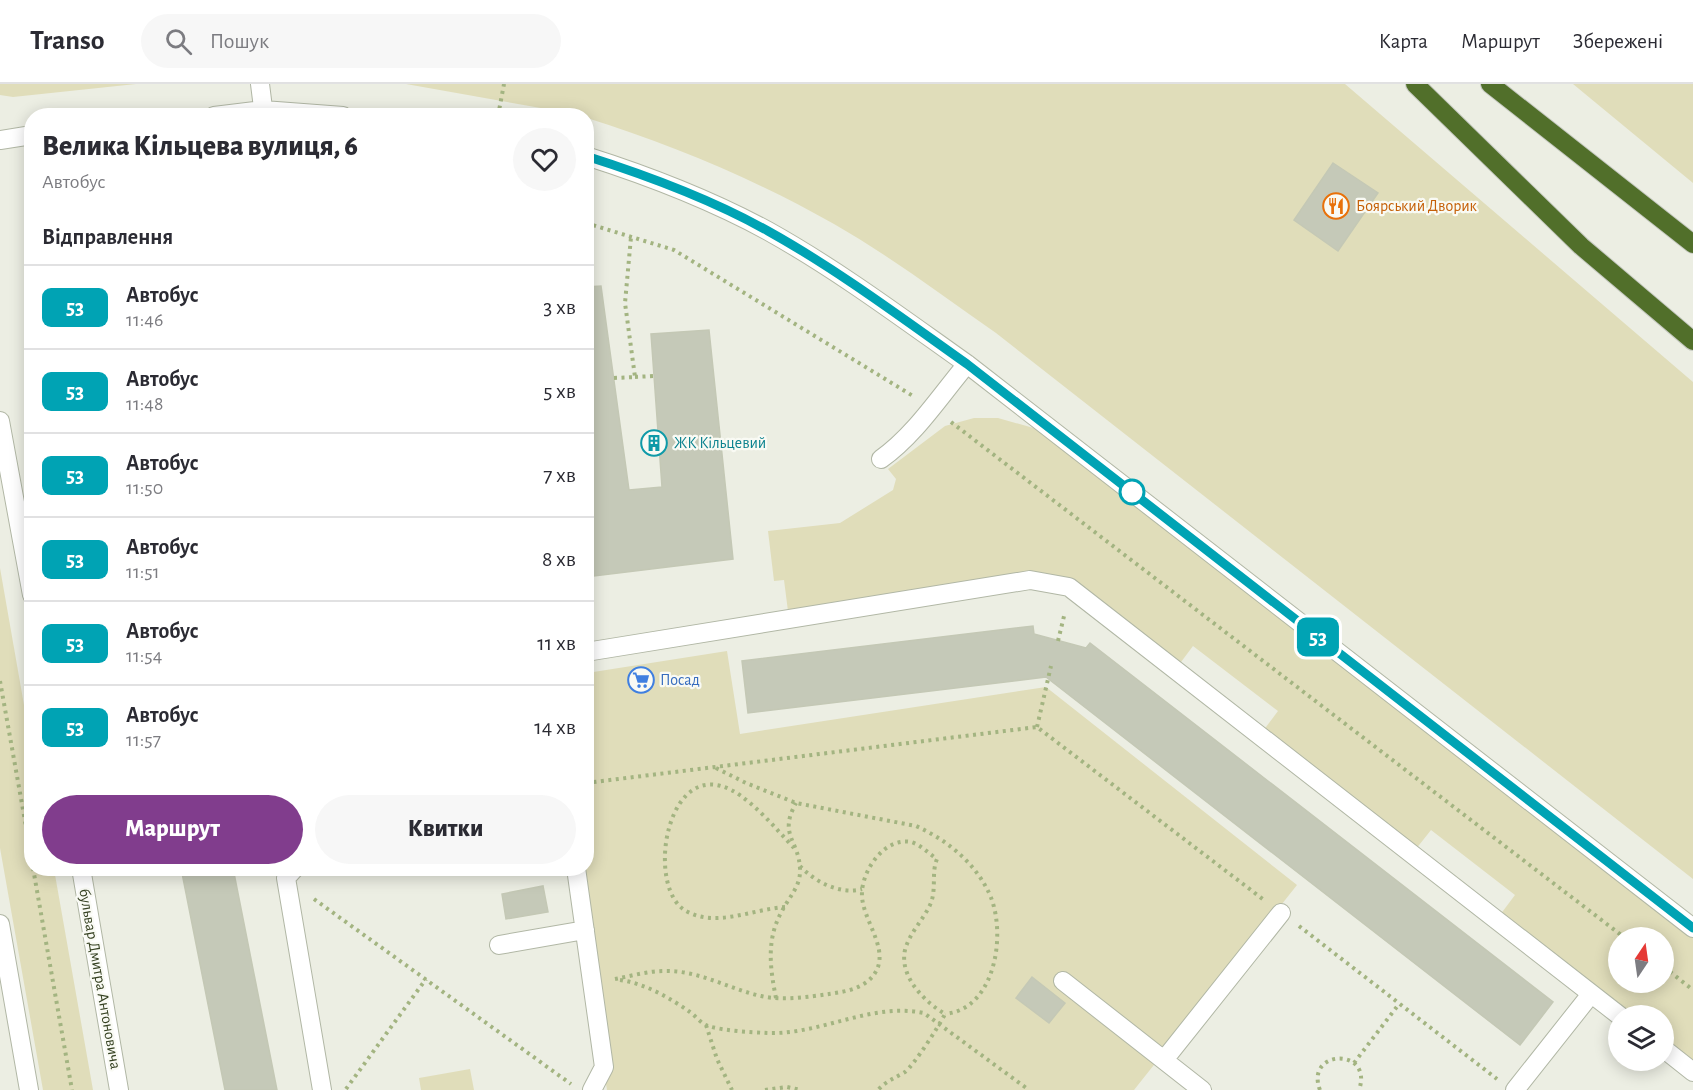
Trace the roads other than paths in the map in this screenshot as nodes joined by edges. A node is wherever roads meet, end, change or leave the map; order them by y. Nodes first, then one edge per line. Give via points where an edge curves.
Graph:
1 (260, 84) edge
2 (1414, 84) edge
3 (1490, 84) edge
4 (262, 108) edge
5 (24, 136) edge
6 (0, 140) edge
7 (594, 159) edge
8 (1693, 244) edge
9 (1693, 341) edge
10 (967, 364) junction
11 (0, 421) edge
12 (881, 459) dead end
13 (24, 552) edge
14 (594, 651) edge
15 (82, 876) edge
16 (290, 876) edge
17 (577, 876) edge
18 (1281, 913) dead end
19 (0, 924) edge
20 (1693, 928) edge
21 (585, 930) junction
22 (499, 945) dead end
23 (1063, 981) dead end
24 (1592, 994) junction
25 (1608, 1007) edge
26 (1674, 1057) edge
27 (1164, 1060) junction
28 (1693, 1072) edge
29 (29, 1090) edge
30 (118, 1090) edge
31 (322, 1090) edge
32 (592, 1090) edge
33 (1202, 1090) edge
34 (1515, 1090) edge

1 - 4 street
2 - 9 highway via 1581,246
3 - 8 highway
5 - 6 street
7 - 10 street via 656,179 768,231 874,298
10 - 12 street via 916,425
10 - 20 street
11 - 13 street
14 - 24 street via 1030,580 1070,587
15 - 30 street, бульвар Дмитра Антоновича
16 - 31 street
17 - 21 street
18 - 27 street
19 - 29 street
21 - 22 street
21 - 32 street via 604,1067
23 - 27 street
24 - 25 street
24 - 34 street
26 - 28 street
27 - 33 street

